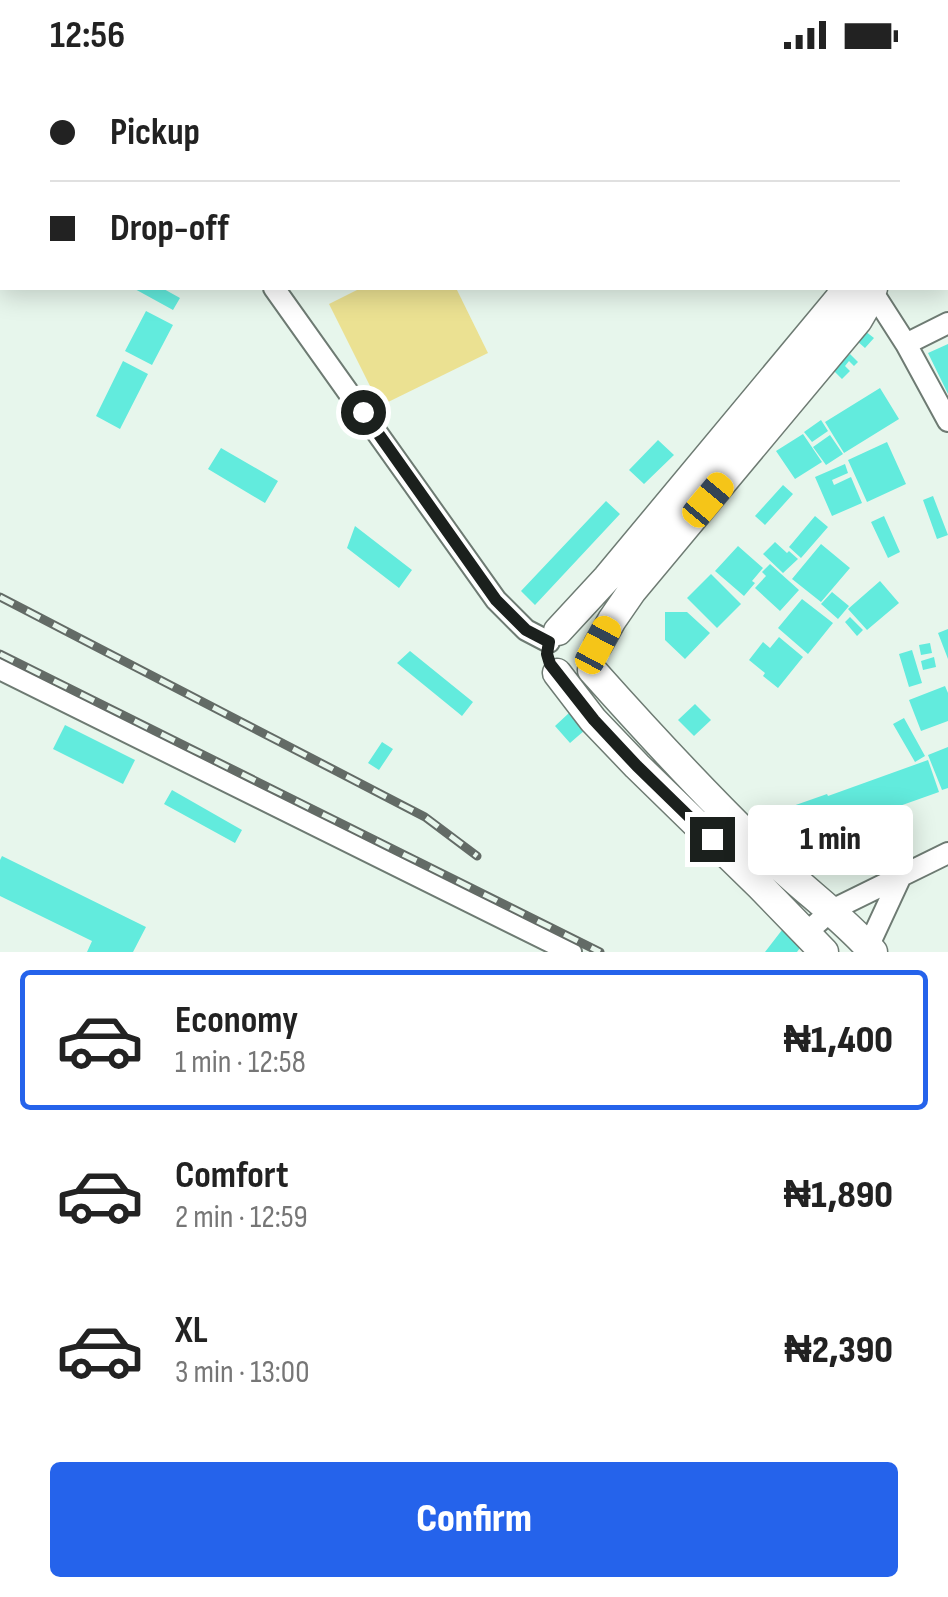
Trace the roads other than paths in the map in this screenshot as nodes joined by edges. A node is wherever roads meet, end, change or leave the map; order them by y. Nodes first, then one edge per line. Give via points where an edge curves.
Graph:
1 (275, 290) edge
2 (861, 290) edge
3 (863, 290) edge
4 (864, 290) edge
5 (948, 324) edge
6 (906, 344) junction
7 (948, 422) edge
8 (554, 637) junction
9 (595, 658) junction
10 (0, 670) edge
11 (558, 673) junction
12 (948, 852) edge
13 (901, 876) junction
14 (832, 910) junction
15 (815, 942) edge
16 (868, 950) edge
17 (570, 952) edge

1 - 8 street via 496,600 526,630
2 - 8 street via 839,299
3 - 9 street via 858,320 632,591
4 - 6 street
5 - 6 street
6 - 7 street
8 - 9 street via 567,627 586,630 594,636
8 - 11 street via 547,654
9 - 11 street via 576,678
9 - 14 street via 724,812
10 - 17 street
11 - 15 street via 637,766
12 - 13 street
13 - 14 street
13 - 16 street
14 - 15 street
14 - 16 street

